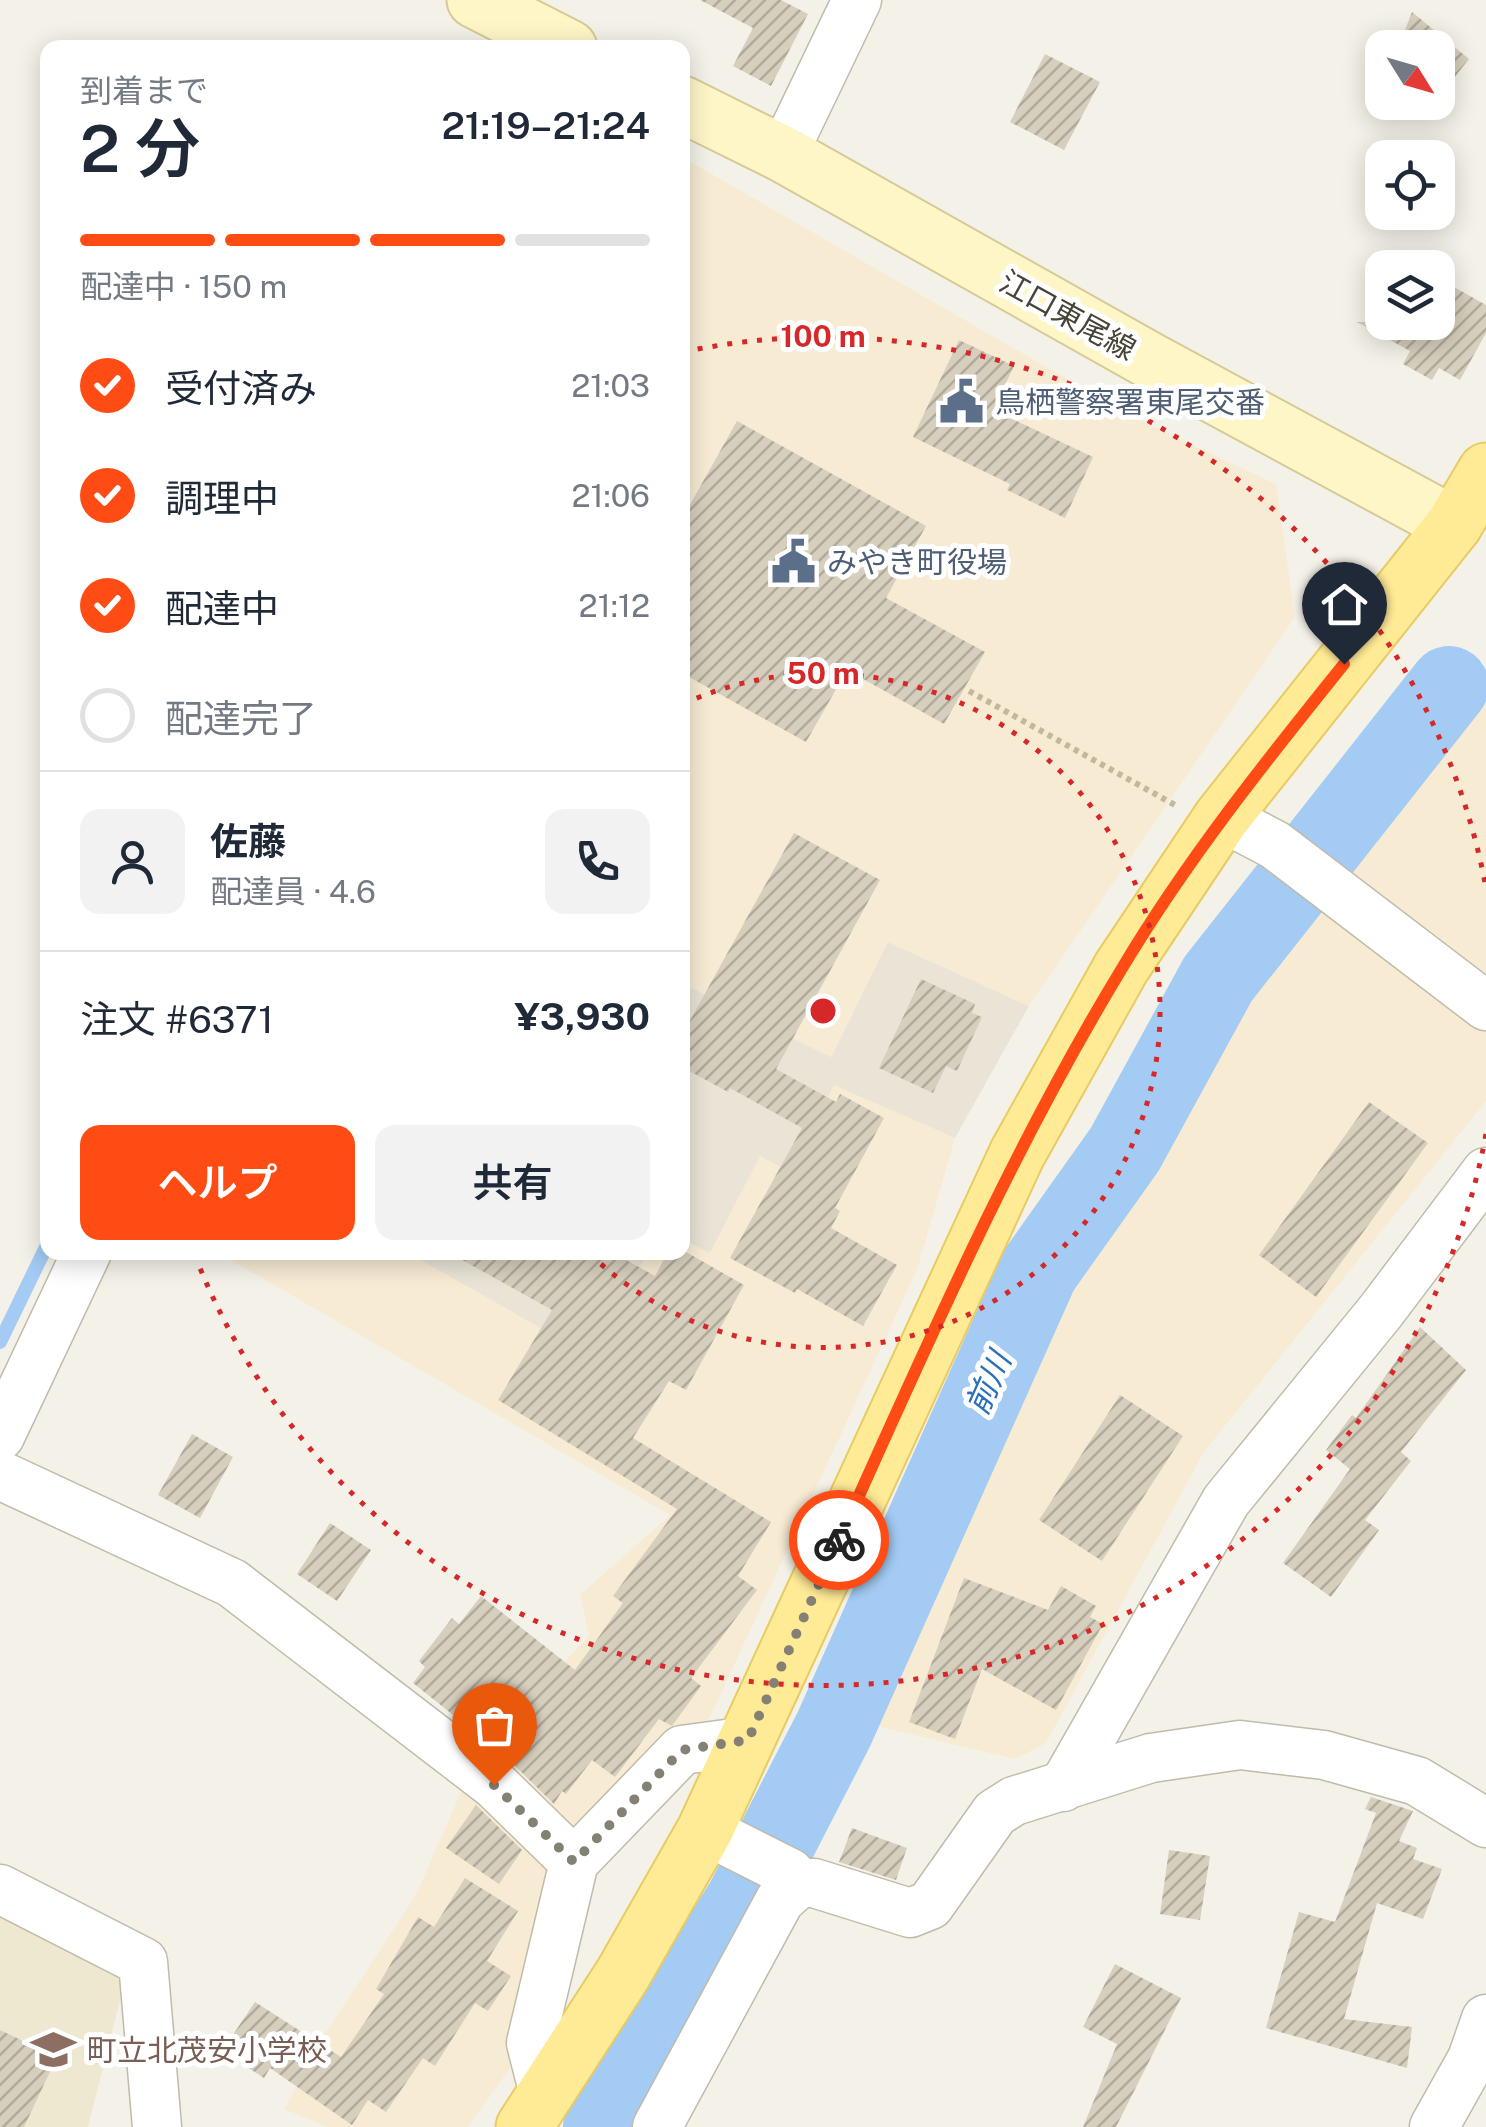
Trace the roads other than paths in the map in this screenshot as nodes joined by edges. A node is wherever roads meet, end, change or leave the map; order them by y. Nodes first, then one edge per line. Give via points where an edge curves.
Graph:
1 (474, 0) edge
2 (857, 0) edge
3 (554, 40) edge
4 (690, 108) edge
5 (783, 154) junction
6 (1486, 472) edge
7 (1470, 533) edge
8 (1201, 813) junction
9 (1486, 1006) edge
10 (1486, 1172) edge
11 (83, 1260) edge
12 (0, 1436) edge
13 (0, 1475) edge
14 (748, 1740) junction
15 (1063, 1787) junction
16 (1486, 1823) edge
17 (761, 1859) junction
18 (574, 1862) junction
19 (0, 1888) edge
20 (1486, 2019) edge
21 (534, 2112) edge
22 (158, 2127) edge
23 (657, 2127) edge
24 (1434, 2127) edge

1 - 3 main road
2 - 5 street
4 - 5 main road, 江口東尾線
5 - 7 main road, 江口東尾線
6 - 7 main road
7 - 8 main road
8 - 9 street via 1276,846
8 - 14 main road via 1016,1154
10 - 15 street via 1382,1312 1226,1501
11 - 12 street
13 - 18 street via 232,1583 494,1785
14 - 17 main road
14 - 18 street via 682,1750
15 - 16 street via 1151,1758 1240,1744 1324,1754 1417,1782
15 - 17 street via 995,1813 930,1905 910,1913
17 - 21 main road via 623,1974
17 - 23 street via 780,1900
18 - 21 street via 532,2043
19 - 22 street via 143,1962
20 - 24 street

